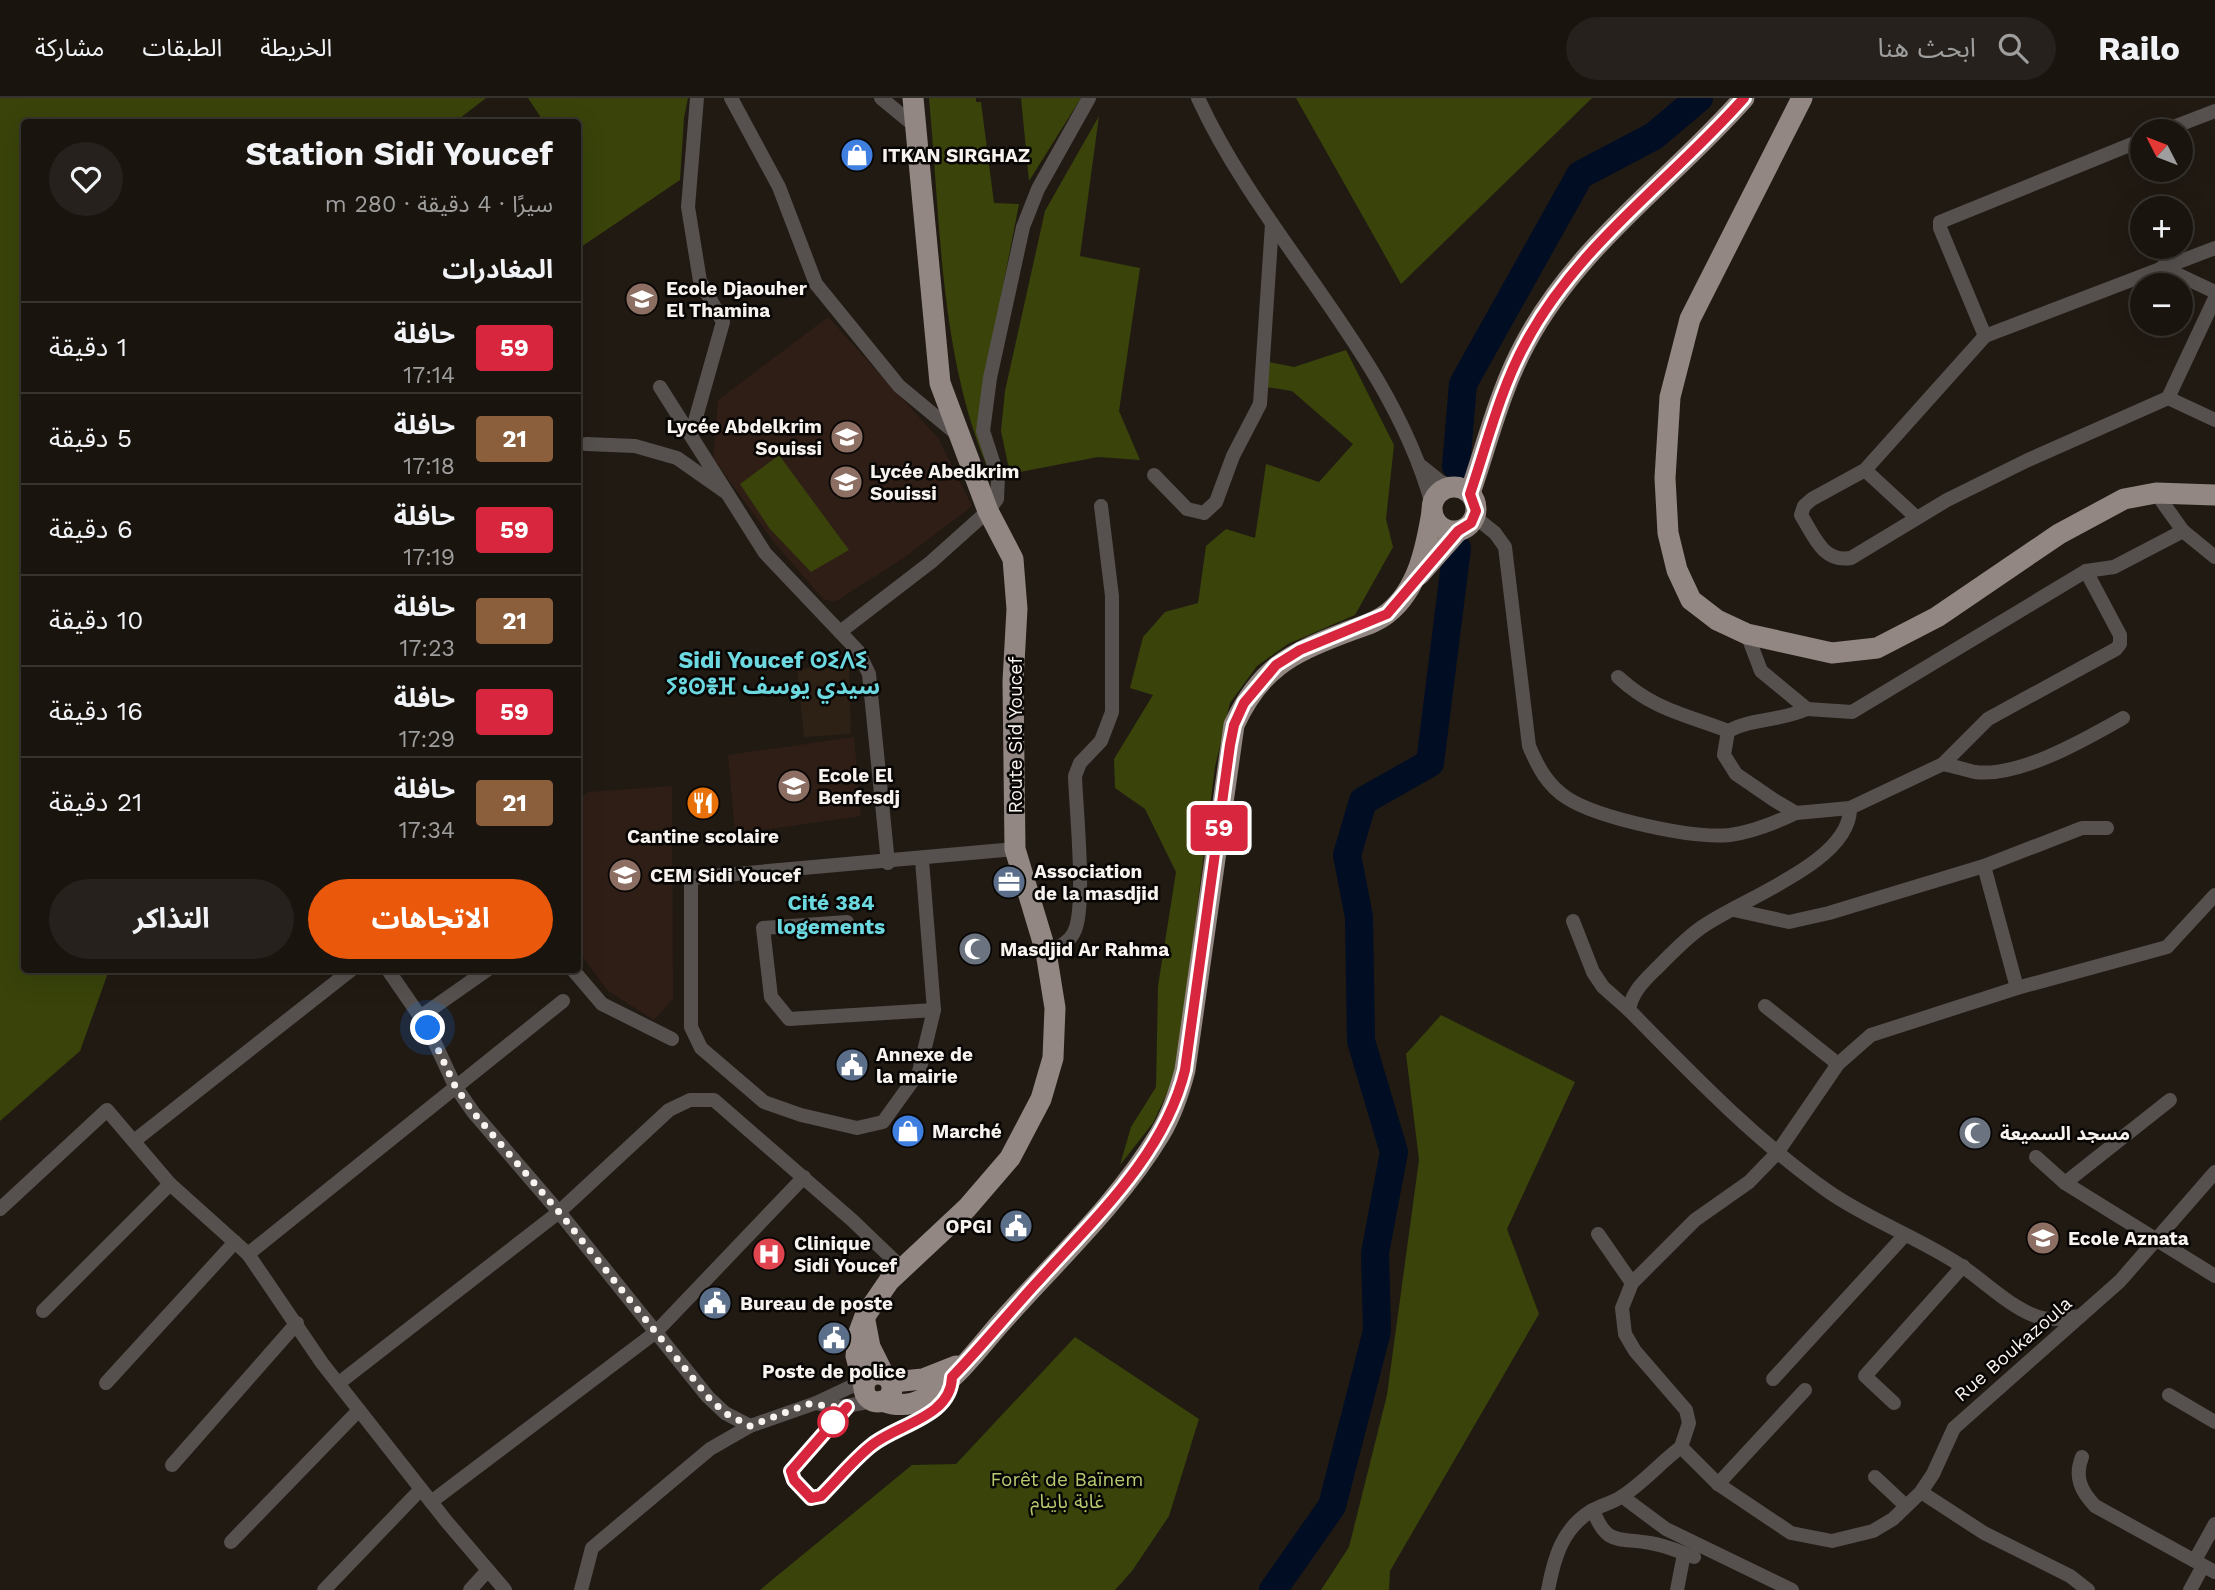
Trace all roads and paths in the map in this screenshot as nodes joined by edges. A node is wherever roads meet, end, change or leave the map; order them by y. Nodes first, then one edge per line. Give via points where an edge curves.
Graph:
1 (697, 98) edge
2 (731, 98) edge
3 (881, 98) edge
4 (914, 98) edge
5 (1089, 98) edge
6 (1198, 98) edge
7 (1744, 98) edge
8 (1802, 98) edge
9 (2215, 111) edge
10 (2193, 119) edge
11 (915, 126) junction
12 (2130, 145) edge
13 (1272, 224) junction
14 (2215, 248) edge
15 (2162, 267) junction
16 (2215, 292) edge
17 (2215, 298) edge
18 (1985, 336) junction
19 (660, 387) dead end
20 (2168, 398) junction
21 (2215, 420) edge
22 (691, 435) junction
23 (958, 435) junction
24 (586, 444) dead end
25 (1421, 466) junction
26 (1865, 470) junction
27 (1154, 475) dead end
28 (1461, 490) junction
29 (2155, 493) junction
30 (729, 494) junction
31 (2215, 495) edge
32 (1101, 506) dead end
33 (1432, 509) junction
34 (989, 511) junction
35 (1475, 517) junction
36 (1917, 518) junction
37 (1458, 531) junction
38 (2183, 531) junction
39 (2215, 557) edge
40 (2086, 571) junction
41 (1412, 581) junction
42 (840, 632) junction
43 (1747, 634) junction
44 (1618, 677) dead end
45 (1807, 709) junction
46 (2123, 718) dead end
47 (1728, 732) junction
48 (1943, 764) junction
49 (1850, 808) junction
50 (1796, 813) junction
51 (2107, 828) dead end
52 (1015, 849) junction
53 (922, 860) junction
54 (888, 863) junction
55 (1984, 866) junction
56 (2215, 895) edge
57 (1734, 910) junction
58 (1573, 921) dead end
59 (847, 922) dead end
60 (1046, 952) junction
61 (347, 973) edge
62 (390, 973) edge
63 (483, 973) edge
64 (576, 973) edge
65 (2017, 988) junction
66 (563, 1000) dead end
67 (1765, 1006) dead end
68 (934, 1010) junction
69 (1629, 1010) junction
70 (420, 1017) junction
71 (672, 1039) dead end
72 (1838, 1063) junction
73 (455, 1086) junction
74 (2170, 1100) dead end
75 (134, 1142) junction
76 (1777, 1153) junction
77 (2036, 1157) dead end
78 (2215, 1172) edge
79 (804, 1177) junction
80 (2065, 1183) junction
81 (170, 1184) junction
82 (0, 1209) edge
83 (559, 1212) junction
84 (1598, 1234) dead end
85 (1903, 1236) junction
86 (2155, 1239) junction
87 (235, 1242) junction
88 (248, 1254) junction
89 (1963, 1266) junction
90 (902, 1268) junction
91 (2215, 1276) edge
92 (1632, 1283) junction
93 (43, 1311) dead end
94 (2082, 1316) junction
95 (297, 1323) junction
96 (656, 1332) junction
97 (1773, 1380) dead end
98 (106, 1383) dead end
99 (339, 1383) junction
100 (875, 1386) junction
101 (1805, 1390) dead end
102 (2169, 1395) dead end
103 (816, 1403) junction
104 (1894, 1403) dead end
105 (359, 1410) junction
106 (2215, 1422) edge
107 (750, 1426) junction
108 (1681, 1447) junction
109 (2082, 1457) dead end
110 (172, 1465) dead end
111 (1875, 1477) dead end
112 (1718, 1484) junction
113 (421, 1489) junction
114 (1921, 1492) junction
115 (1623, 1497) junction
116 (431, 1502) junction
117 (1906, 1506) junction
118 (1593, 1510) junction
119 (2215, 1524) edge
120 (231, 1542) dead end
121 (2204, 1566) edge
122 (488, 1570) junction
123 (324, 1590) edge
124 (470, 1590) edge
125 (505, 1590) edge
126 (581, 1590) edge
127 (1548, 1590) edge
128 (1677, 1590) edge
129 (1792, 1590) edge
130 (2088, 1590) edge
131 (2190, 1590) edge

1 - 22 street via 688,207 700,281 723,322
2 - 23 street via 779,187 817,284 899,386
3 - 11 street
4 - 11 main road, Route Sid Youcef
5 - 34 street via 1038,189 1023,227 983,431 998,477 997,499
6 - 13 street
7 - 28 main road via 1644,195 1561,288 1525,343
8 - 43 main road via 1689,319 1670,397 1665,478 1668,533 1677,569 1691,600 1717,620
9 - 10 street
11 - 23 main road, Route Sid Youcef via 940,383
12 - 18 street via 1940,222
13 - 25 street via 1355,346 1396,413
13 - 27 street via 1260,404 1216,502 1204,513 1187,509
14 - 15 street
15 - 16 street
15 - 18 street
17 - 20 street
18 - 26 street
19 - 22 street
20 - 21 street
20 - 36 street via 2028,460
22 - 30 street
23 - 34 main road, Route Sid Youcef
24 - 30 street via 635,446 677,458
25 - 28 street
25 - 33 street
26 - 36 street
26 - 36 street via 1804,506 1801,515 1827,555 1838,561 1851,558
28 - 33 main road via 1443,489
28 - 35 main road via 1476,505
29 - 31 main road
29 - 38 street
29 - 43 main road via 2124,499 2059,534 1937,617 1877,648 1832,653
30 - 42 street via 765,553
32 - 60 street via 1112,596 1112,712 1101,741 1080,763 1075,776 1079,906 1075,929 1067,943
33 - 37 main road via 1444,529
33 - 41 main road via 1424,554
34 - 42 street via 932,562
34 - 52 main road, Route Sid Youcef via 1013,559 1017,610
35 - 37 main road
35 - 50 street via 1505,547 1529,746 1549,783 1599,812 1695,834 1729,835 1767,827
37 - 41 main road
38 - 39 street
38 - 40 street via 2114,567
40 - 45 street via 1852,712
40 - 48 street via 2120,635 2120,644 1987,719
41 - 100 main road via 1387,614 1300,650 1276,665 1244,703 1234,725 1185,1070 1178,1099 1161,1134 1134,1172 944,1385 918,1402 900,1405
42 - 54 street via 858,651 869,674
43 - 45 street via 1761,671
44 - 47 street via 1637,695 1678,716
45 - 47 street via 1789,718 1755,721
46 - 48 street via 2050,757 2013,767 1978,773
47 - 50 street via 1724,755 1736,774
48 - 49 street
49 - 50 street
49 - 57 street via 1850,823 1825,855
51 - 55 street via 2082,828
52 - 53 street
52 - 60 main road, Route Sid Youcef
53 - 54 street
53 - 68 street
54 - 68 street via 691,878 691,1027 701,1048 764,1102 857,1128 883,1122 919,1072
55 - 57 street via 1789,922
55 - 65 street
56 - 65 street via 2167,947
57 - 69 street via 1702,926 1683,943 1638,988
58 - 69 street via 1603,988
59 - 68 street via 762,928 771,997 789,1019
60 - 90 main road, Route Sid Youcef via 1055,1021 1053,1058 1041,1099 1010,1158 988,1186
61 - 75 street
62 - 70 street
63 - 70 street
64 - 71 street via 602,1003
65 - 72 street via 1871,1035
66 - 73 street
67 - 72 street
69 - 76 street
70 - 73 street
72 - 76 street
73 - 83 street
73 - 88 street
74 - 80 street
75 - 81 street
75 - 82 street via 107,1110
76 - 85 street via 1831,1193
76 - 92 street via 1749,1182 1695,1220
77 - 80 street
78 - 86 street, Rue Boukazoula
79 - 83 street via 714,1100 690,1100 669,1110
79 - 90 street
79 - 96 street
80 - 86 street
81 - 87 street
81 - 93 street
83 - 96 street
83 - 99 street
84 - 92 street
85 - 89 street
85 - 97 street
86 - 91 street
86 - 94 street, Rue Boukazoula
87 - 88 street
87 - 98 street
88 - 95 street
89 - 94 street via 1993,1291 2040,1318
89 - 104 street via 1865,1376
90 - 100 main road, Route Sid Youcef via 865,1316
92 - 108 street via 1622,1308 1625,1334 1686,1410 1689,1423
94 - 114 street, Rue Boukazoula via 1954,1428
95 - 99 street
95 - 110 street
96 - 107 street via 708,1397 725,1413
96 - 116 street
99 - 105 street
100 - 103 street
100 - 103 street via 847,1407
101 - 112 street
102 - 106 street
103 - 107 street
105 - 113 street
105 - 120 street
107 - 126 street via 710,1449 592,1548
108 - 112 street, Rue Boukazoula
108 - 115 street
109 - 121 street via 2078,1468 2081,1491 2095,1506
111 - 117 street
112 - 117 street, Rue Boukazoula via 1791,1532 1832,1541 1873,1531
113 - 116 street
113 - 123 street
114 - 117 street, Rue Boukazoula
114 - 130 street
115 - 118 street
115 - 129 street via 1666,1529
116 - 122 street
118 - 127 street via 1566,1533
118 - 128 street via 1608,1535 1689,1556
119 - 121 street
121 - 131 street
122 - 124 street
122 - 125 street

